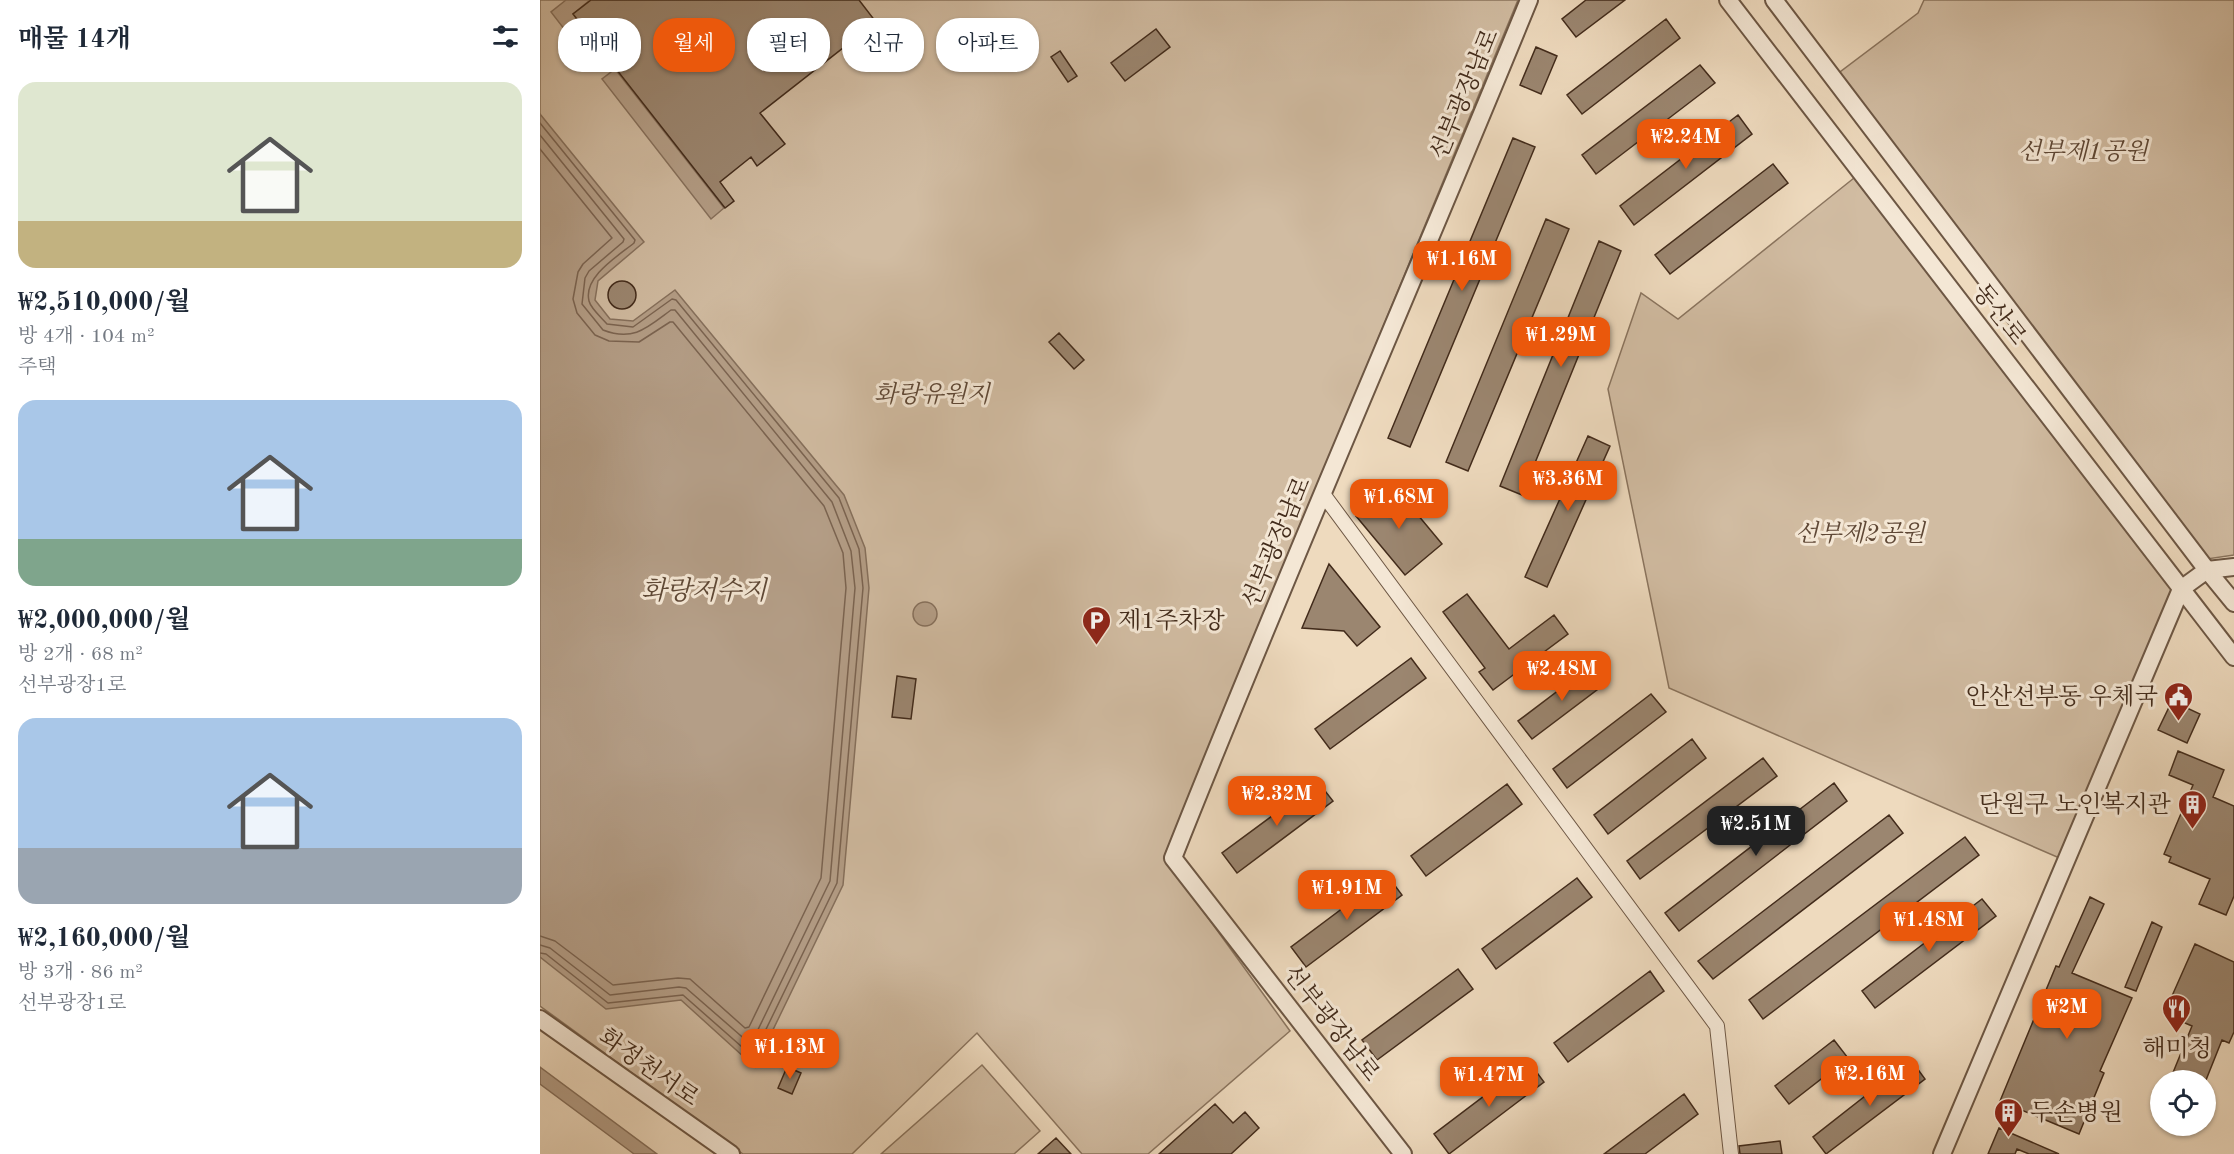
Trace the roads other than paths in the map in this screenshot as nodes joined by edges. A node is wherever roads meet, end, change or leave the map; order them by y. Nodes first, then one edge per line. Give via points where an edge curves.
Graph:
1 (1529, 0) edge
2 (1728, 0) edge
3 (1774, 0) edge
4 (1323, 494) junction
5 (2234, 567) edge
6 (2207, 570) junction
7 (2181, 589) junction
8 (2234, 603) edge
9 (2234, 657) edge
10 (540, 1019) edge
11 (731, 1154) edge
12 (1403, 1154) edge
13 (1731, 1154) edge
14 (1942, 1154) edge

1 - 4 street, 선부광장남로
2 - 7 street, 동산로
3 - 6 street, 동산로
4 - 12 street, 선부광장남로 via 1173,858
4 - 13 street via 1717,1026
5 - 6 street
6 - 7 street
6 - 8 street, 동산로
7 - 9 street, 동산로
7 - 14 street
10 - 11 street, 화정천서로

